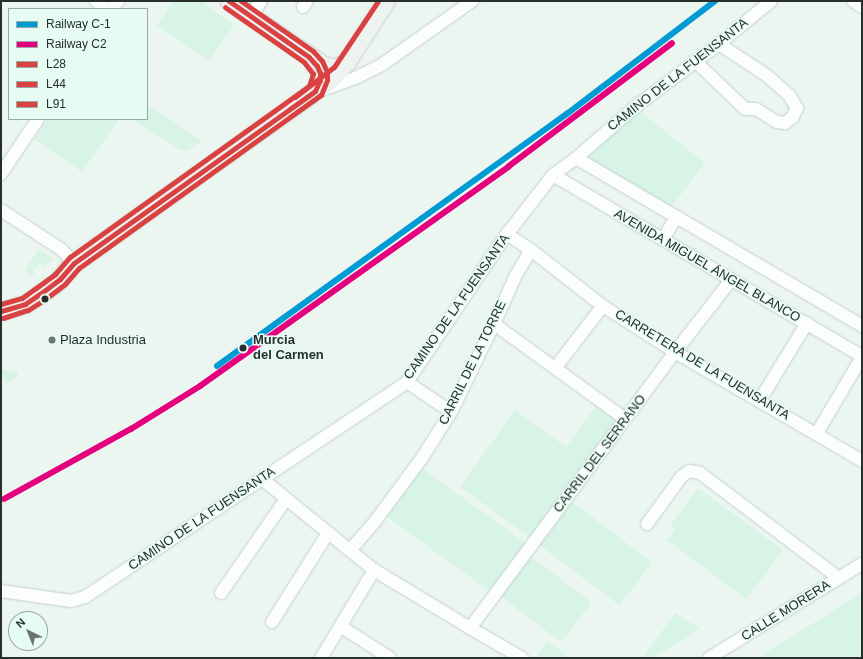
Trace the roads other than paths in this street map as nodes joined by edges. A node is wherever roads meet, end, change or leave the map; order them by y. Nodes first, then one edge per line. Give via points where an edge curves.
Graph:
1 (96, 1) edge
2 (229, 1) edge
3 (261, 1) edge
4 (386, 1) edge
5 (472, 1) edge
6 (770, 1) edge
7 (853, 1) edge
8 (862, 7) edge
9 (106, 8) edge
10 (251, 16) junction
11 (719, 44) junction
12 (307, 55) junction
13 (348, 61) junction
14 (695, 62) junction
15 (348, 81) junction
16 (314, 92) junction
17 (37, 120) edge
18 (576, 158) junction
19 (1, 174) edge
20 (553, 175) junction
21 (1, 210) edge
22 (676, 217) junction
23 (507, 234) junction
24 (662, 239) junction
25 (531, 250) junction
26 (74, 263) junction
27 (731, 280) junction
28 (603, 306) junction
29 (1, 312) edge
30 (807, 323) junction
31 (494, 324) junction
32 (862, 326) edge
33 (675, 352) junction
34 (862, 356) edge
35 (558, 370) junction
36 (407, 382) junction
37 (760, 400) junction
38 (451, 412) junction
39 (625, 419) junction
40 (817, 433) junction
41 (862, 461) edge
42 (262, 480) junction
43 (286, 499) junction
44 (647, 524) dead end
45 (328, 533) junction
46 (351, 550) junction
47 (862, 564) edge
48 (374, 570) junction
49 (839, 578) junction
50 (1, 591) edge
51 (221, 593) dead end
52 (272, 622) dead end
53 (340, 626) junction
54 (470, 628) junction
55 (321, 658) edge
56 (390, 658) edge
57 (522, 658) edge
58 (709, 658) edge

1 - 9 street
2 - 10 main road
3 - 10 street
4 - 13 main road
5 - 15 street via 388,61
6 - 11 street, CAMINO DE LA FUENSANTA
7 - 8 street
10 - 12 main road
11 - 14 street, CAMINO DE LA FUENSANTA
11 - 14 street via 766,75 789,95 796,108 792,118 785,123 777,122 756,108 745,109
12 - 13 main road via 332,68 341,67
12 - 16 main road via 318,66 320,73 320,84
13 - 15 street
13 - 16 main road via 332,79
14 - 18 street, CAMINO DE LA FUENSANTA via 635,107
15 - 16 street
16 - 26 main road
17 - 19 street
18 - 20 street, CAMINO DE LA FUENSANTA
18 - 22 street, AVENIDA MIGUEL ÁNGEL BLANCO
20 - 23 street, CAMINO DE LA FUENSANTA
20 - 24 street, AVENIDA MIGUEL ÁNGEL BLANCO
21 - 26 street via 62,250
22 - 24 street
22 - 32 street, AVENIDA MIGUEL ÁNGEL BLANCO
23 - 25 street, CARRETERA DE LA FUENSANTA
23 - 36 street, CAMINO DE LA FUENSANTA
24 - 27 street, AVENIDA MIGUEL ÁNGEL BLANCO
25 - 28 street, CARRETERA DE LA FUENSANTA
25 - 31 street, CARRIL DE LA TORRE via 516,275
26 - 29 main road via 60,279 40,294 25,304
27 - 30 street, AVENIDA MIGUEL ÁNGEL BLANCO
27 - 33 street, CARRIL DEL SERRANO
28 - 33 street, CARRETERA DE LA FUENSANTA
28 - 35 street
30 - 34 street, AVENIDA MIGUEL ÁNGEL BLANCO
30 - 37 street
31 - 35 street
31 - 38 street, CARRIL DE LA TORRE
33 - 37 street, CARRETERA DE LA FUENSANTA
33 - 39 street, CARRIL DEL SERRANO
34 - 40 street
35 - 39 street
36 - 38 street
36 - 42 street, CAMINO DE LA FUENSANTA
37 - 40 street, CARRETERA DE LA FUENSANTA
38 - 46 street, CARRIL DE LA TORRE via 376,520
39 - 54 street, CARRIL DEL SERRANO
40 - 41 street, CARRETERA DE LA FUENSANTA
42 - 43 street
42 - 50 street, CAMINO DE LA FUENSANTA via 85,596 71,600
43 - 45 street
43 - 51 street
44 - 49 street via 682,476 690,471 700,473
45 - 46 street
45 - 52 street
46 - 48 street
47 - 49 street, CALLE MORERA
48 - 53 street
48 - 54 street
49 - 58 street, CALLE MORERA
53 - 55 street
53 - 56 street
54 - 57 street

